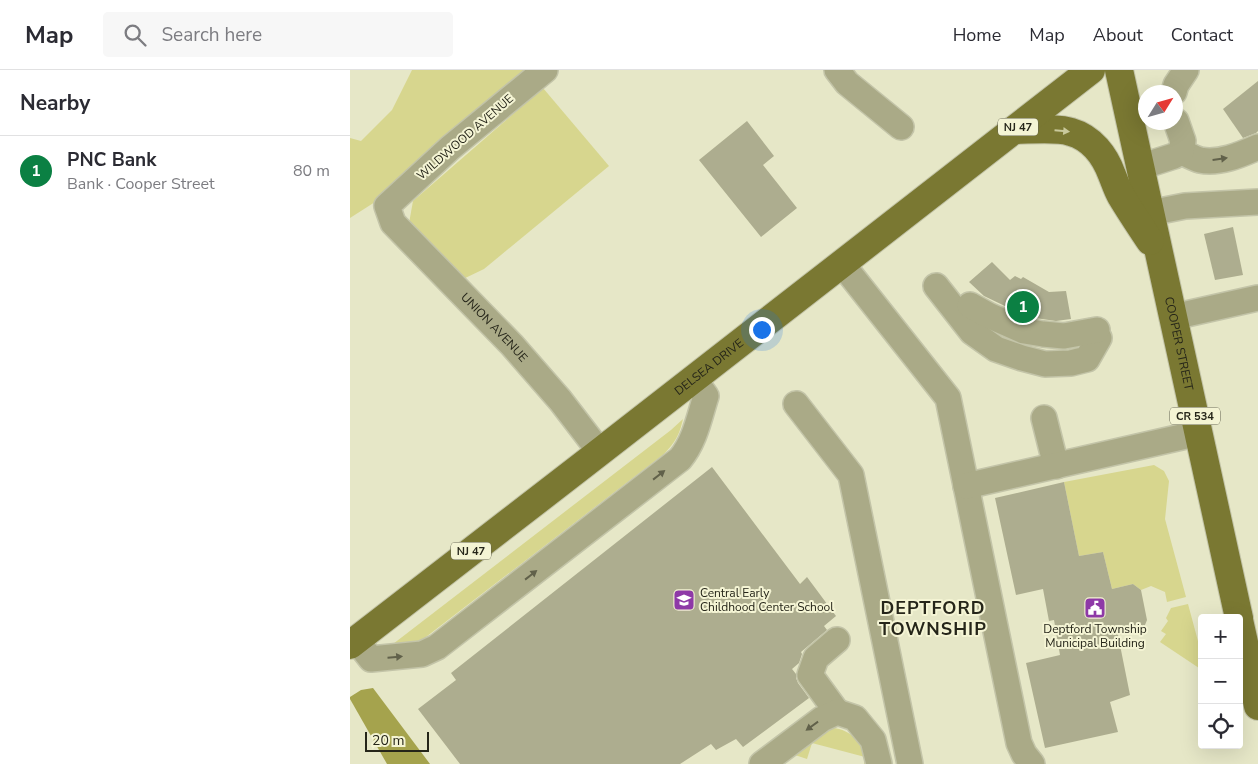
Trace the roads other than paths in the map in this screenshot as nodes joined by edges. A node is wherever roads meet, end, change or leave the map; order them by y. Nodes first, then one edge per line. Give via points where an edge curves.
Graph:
1 (545, 70) edge
2 (837, 70) edge
3 (1091, 70) edge
4 (1119, 70) edge
5 (1186, 70) edge
6 (1176, 85) edge
7 (900, 127) dead end
8 (1014, 130) junction
9 (1179, 130) edge
10 (1258, 147) edge
11 (1181, 152) junction
12 (1140, 167) junction
13 (1258, 202) edge
14 (387, 206) joint
15 (1150, 213) junction
16 (1160, 258) junction
17 (842, 264) junction
18 (1258, 298) edge
19 (970, 305) junction
20 (1173, 317) junction
21 (1097, 330) dead end
22 (694, 379) junction
23 (796, 404) dead end
24 (1044, 418) dead end
25 (1199, 433) junction
26 (600, 452) junction
27 (1056, 466) junction
28 (966, 486) junction
29 (1238, 614) edge
30 (1243, 629) edge
31 (837, 640) dead end
32 (353, 642) edge
33 (1252, 652) edge
34 (1258, 706) edge
35 (837, 712) junction
36 (762, 764) edge
37 (879, 764) edge
38 (910, 764) edge
39 (1032, 764) edge

1 - 14 street, WILDWOOD AVENUE via 450,148
2 - 7 street via 847,83
3 - 8 main road, DELSEA DRIVE / NJ 47
4 - 12 main road, COOPER STREET / CR 534
5 - 6 street
8 -> 16 main road via 1071,131 1094,145 1103,155 1120,194
8 - 17 main road, DELSEA DRIVE / NJ 47
9 - 11 street
11 -> 10 street via 1199,160 1219,160
11 - 12 street
12 - 15 main road, COOPER STREET / CR 534
13 - 15 street via 1184,206
14 - 26 street, UNION AVENUE via 393,223 512,345
15 - 16 main road, COOPER STREET / CR 534
16 - 20 main road, COOPER STREET / CR 534
17 - 22 main road, DELSEA DRIVE / NJ 47
17 - 28 street via 948,398
18 - 20 street
19 - 19 street via 943,281 972,332 996,349 1045,364 1087,359 1099,338 1074,347 1030,345 990,329
19 - 21 street via 1024,331 1064,336
20 - 25 main road, COOPER STREET / CR 534
22 - 26 main road, DELSEA DRIVE / NJ 47
32 -> 22 street via 371,659 422,654 445,641 680,459 691,442 706,396
23 - 38 street via 851,475
24 - 27 street
25 - 27 street
25 - 29 main road, COOPER STREET / CR 534
26 - 32 main road, DELSEA DRIVE / NJ 47
27 - 28 street
28 - 39 street via 1019,743
30 - 33 main road, COOPER STREET / CR 534
31 - 35 street via 816,658 810,675
33 - 34 main road, COOPER STREET / CR 534
35 -> 36 street via 822,719
35 - 37 street via 855,718 873,740

